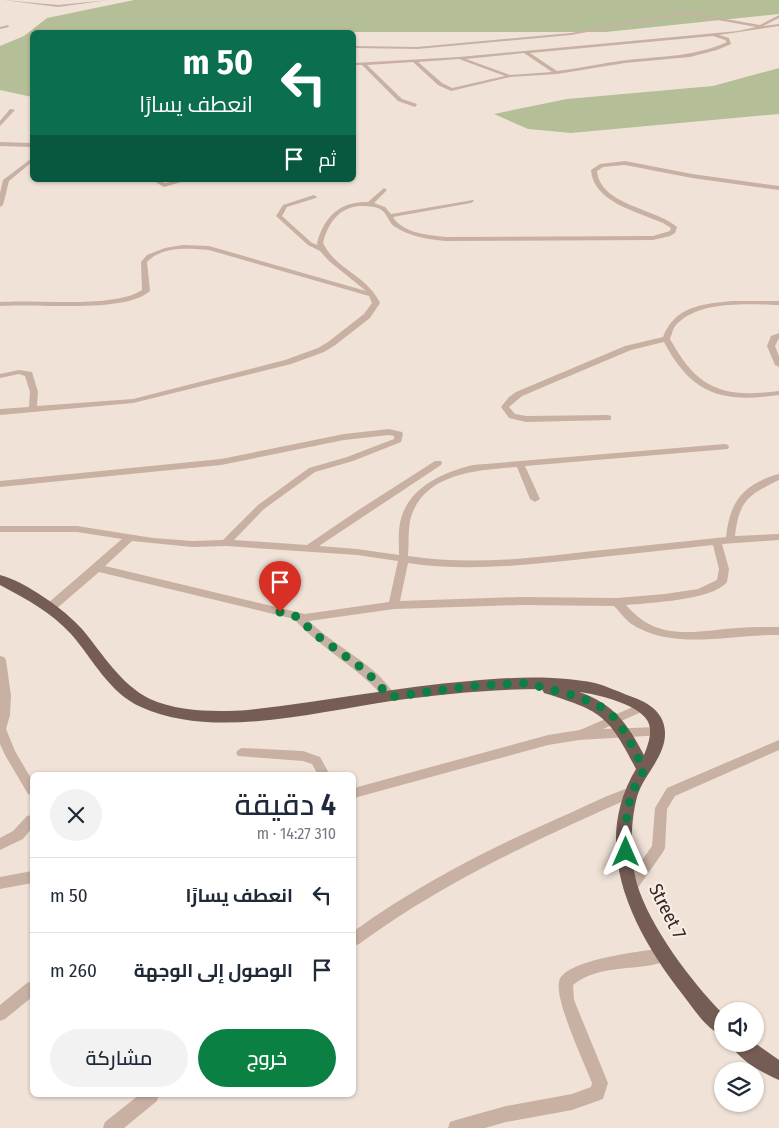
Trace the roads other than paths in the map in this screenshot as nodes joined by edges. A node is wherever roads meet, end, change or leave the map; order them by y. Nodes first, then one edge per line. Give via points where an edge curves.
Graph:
1 (5, 0) edge
2 (107, 0) edge
3 (779, 16) edge
4 (779, 25) edge
5 (8, 26) dead end
6 (758, 27) junction
7 (0, 28) edge
8 (747, 30) junction
9 (711, 34) junction
10 (730, 41) junction
11 (356, 47) edge
12 (524, 51) junction
13 (459, 58) junction
14 (415, 61) junction
15 (356, 64) edge
16 (364, 64) junction
17 (557, 73) junction
18 (510, 76) junction
19 (415, 105) dead end
20 (12, 110) dead end
21 (0, 124) edge
22 (0, 144) edge
23 (30, 145) edge
24 (30, 162) edge
25 (157, 182) edge
26 (176, 182) edge
27 (779, 188) edge
28 (384, 190) dead end
29 (314, 197) dead end
30 (471, 201) dead end
31 (370, 204) junction
32 (0, 205) edge
33 (389, 216) junction
34 (322, 249) junction
35 (374, 296) junction
36 (779, 303) edge
37 (0, 304) edge
38 (779, 335) edge
39 (666, 339) junction
40 (779, 365) edge
41 (0, 376) edge
42 (779, 393) edge
43 (33, 409) junction
44 (0, 412) edge
45 (608, 418) dead end
46 (725, 447) dead end
47 (438, 463) dead end
48 (520, 464) junction
49 (779, 477) edge
50 (0, 484) edge
51 (535, 499) dead end
52 (0, 529) edge
53 (779, 537) edge
54 (129, 538) junction
55 (730, 541) junction
56 (717, 542) junction
57 (226, 543) junction
58 (308, 550) junction
59 (403, 560) junction
60 (97, 568) junction
61 (0, 579) edge
62 (617, 602) junction
63 (394, 605) junction
64 (50, 608) junction
65 (298, 617) junction
66 (779, 631) edge
67 (0, 660) edge
68 (526, 683) junction
69 (390, 697) junction
70 (642, 707) junction
71 (615, 720) junction
72 (1, 730) edge
73 (658, 732) junction
74 (579, 734) junction
75 (626, 734) junction
76 (779, 744) edge
77 (242, 753) dead end
78 (644, 770) junction
79 (322, 772) edge
80 (30, 787) edge
81 (356, 792) edge
82 (631, 792) junction
83 (30, 822) edge
84 (0, 844) edge
85 (30, 878) edge
86 (0, 883) edge
87 (630, 888) junction
88 (356, 937) edge
89 (665, 955) junction
90 (30, 990) edge
91 (0, 1014) edge
92 (714, 1018) edge
93 (751, 1052) edge
94 (779, 1070) edge
95 (149, 1097) edge
96 (111, 1128) edge
97 (456, 1128) edge

1 - 2 street via 58,6
3 - 6 street
4 - 6 street
5 - 7 street
6 - 8 street
6 - 11 street via 686,13 571,34 417,48
8 - 9 street
8 - 10 street
9 - 10 street
9 - 12 street
10 - 17 street via 697,56 639,60
12 - 13 street
12 - 17 street
13 - 14 street
13 - 18 street
14 - 16 street
14 - 18 street via 451,90
15 - 16 street
16 - 19 street via 400,100
17 - 18 street
20 - 21 street
22 - 23 street
24 - 32 street via 6,180
25 - 26 street via 162,185
27 - 33 street via 692,176 625,162 602,165 594,170 596,184 610,196 674,227 668,236 653,238 445,239 404,229 392,223
28 - 31 street
29 - 34 street via 285,206 279,216 310,244
30 - 33 street
31 - 33 street via 384,208
31 - 34 street via 346,206 335,212 324,228 320,243
34 - 35 street
35 - 37 street via 195,247 170,249 148,258 144,262 146,291 136,297 92,303
35 - 43 street via 376,303 367,316 321,350 305,357 140,399
36 - 39 street via 709,305 688,312 679,319
38 - 40 street via 771,346
39 - 42 street via 691,377 706,388 735,395
39 - 45 street via 628,348 519,394 505,408 512,416 526,419
41 - 43 street via 19,372 29,374 34,392
43 - 44 street
46 - 48 street
47 - 58 street
48 - 51 street
48 - 59 street via 460,471 436,480 409,510
49 - 55 street via 739,500
50 - 57 street via 221,462 344,437 389,432 399,434 398,440 312,470 261,507
52 - 54 street via 77,529
53 - 55 street
54 - 57 street via 192,544
54 - 60 street
55 - 56 street
56 - 59 street via 534,561 470,564
56 - 62 street via 724,575 719,584 699,592
57 - 58 street
58 - 59 street via 357,552
59 - 63 street
60 - 64 street
60 - 65 street
61 - 64 main road
62 - 63 street
62 - 66 street via 629,618 661,634
63 - 65 street
64 - 69 main road via 85,642 108,675 133,696 160,708 199,715 247,716
65 - 69 street via 315,634 366,671
67 - 72 street via 4,681
68 - 69 main road via 471,686
68 - 70 main road via 578,684 616,693
68 - 71 main road via 598,705
70 - 71 street
70 - 73 main road via 650,712
71 - 74 street
71 - 75 main road
72 - 80 street via 9,752
73 - 75 street
73 - 78 main road, Street 7
74 - 75 street
74 - 81 street via 475,758
75 - 78 main road
76 - 87 street via 671,792 662,808 658,848
77 - 79 street via 303,756 316,760
78 - 82 main road, Street 7
82 - 87 main road, Street 7 via 626,816
82 - 88 street via 484,859 396,909
83 - 84 street via 18,835
85 - 86 street
87 - 89 main road, Street 7
89 - 92 main road, Street 7 via 701,1006
89 - 97 street via 590,969 577,973 566,982 567,1000 600,1083 596,1093 572,1102 506,1114
90 - 91 street
93 - 94 main road via 768,1066
95 - 96 street

